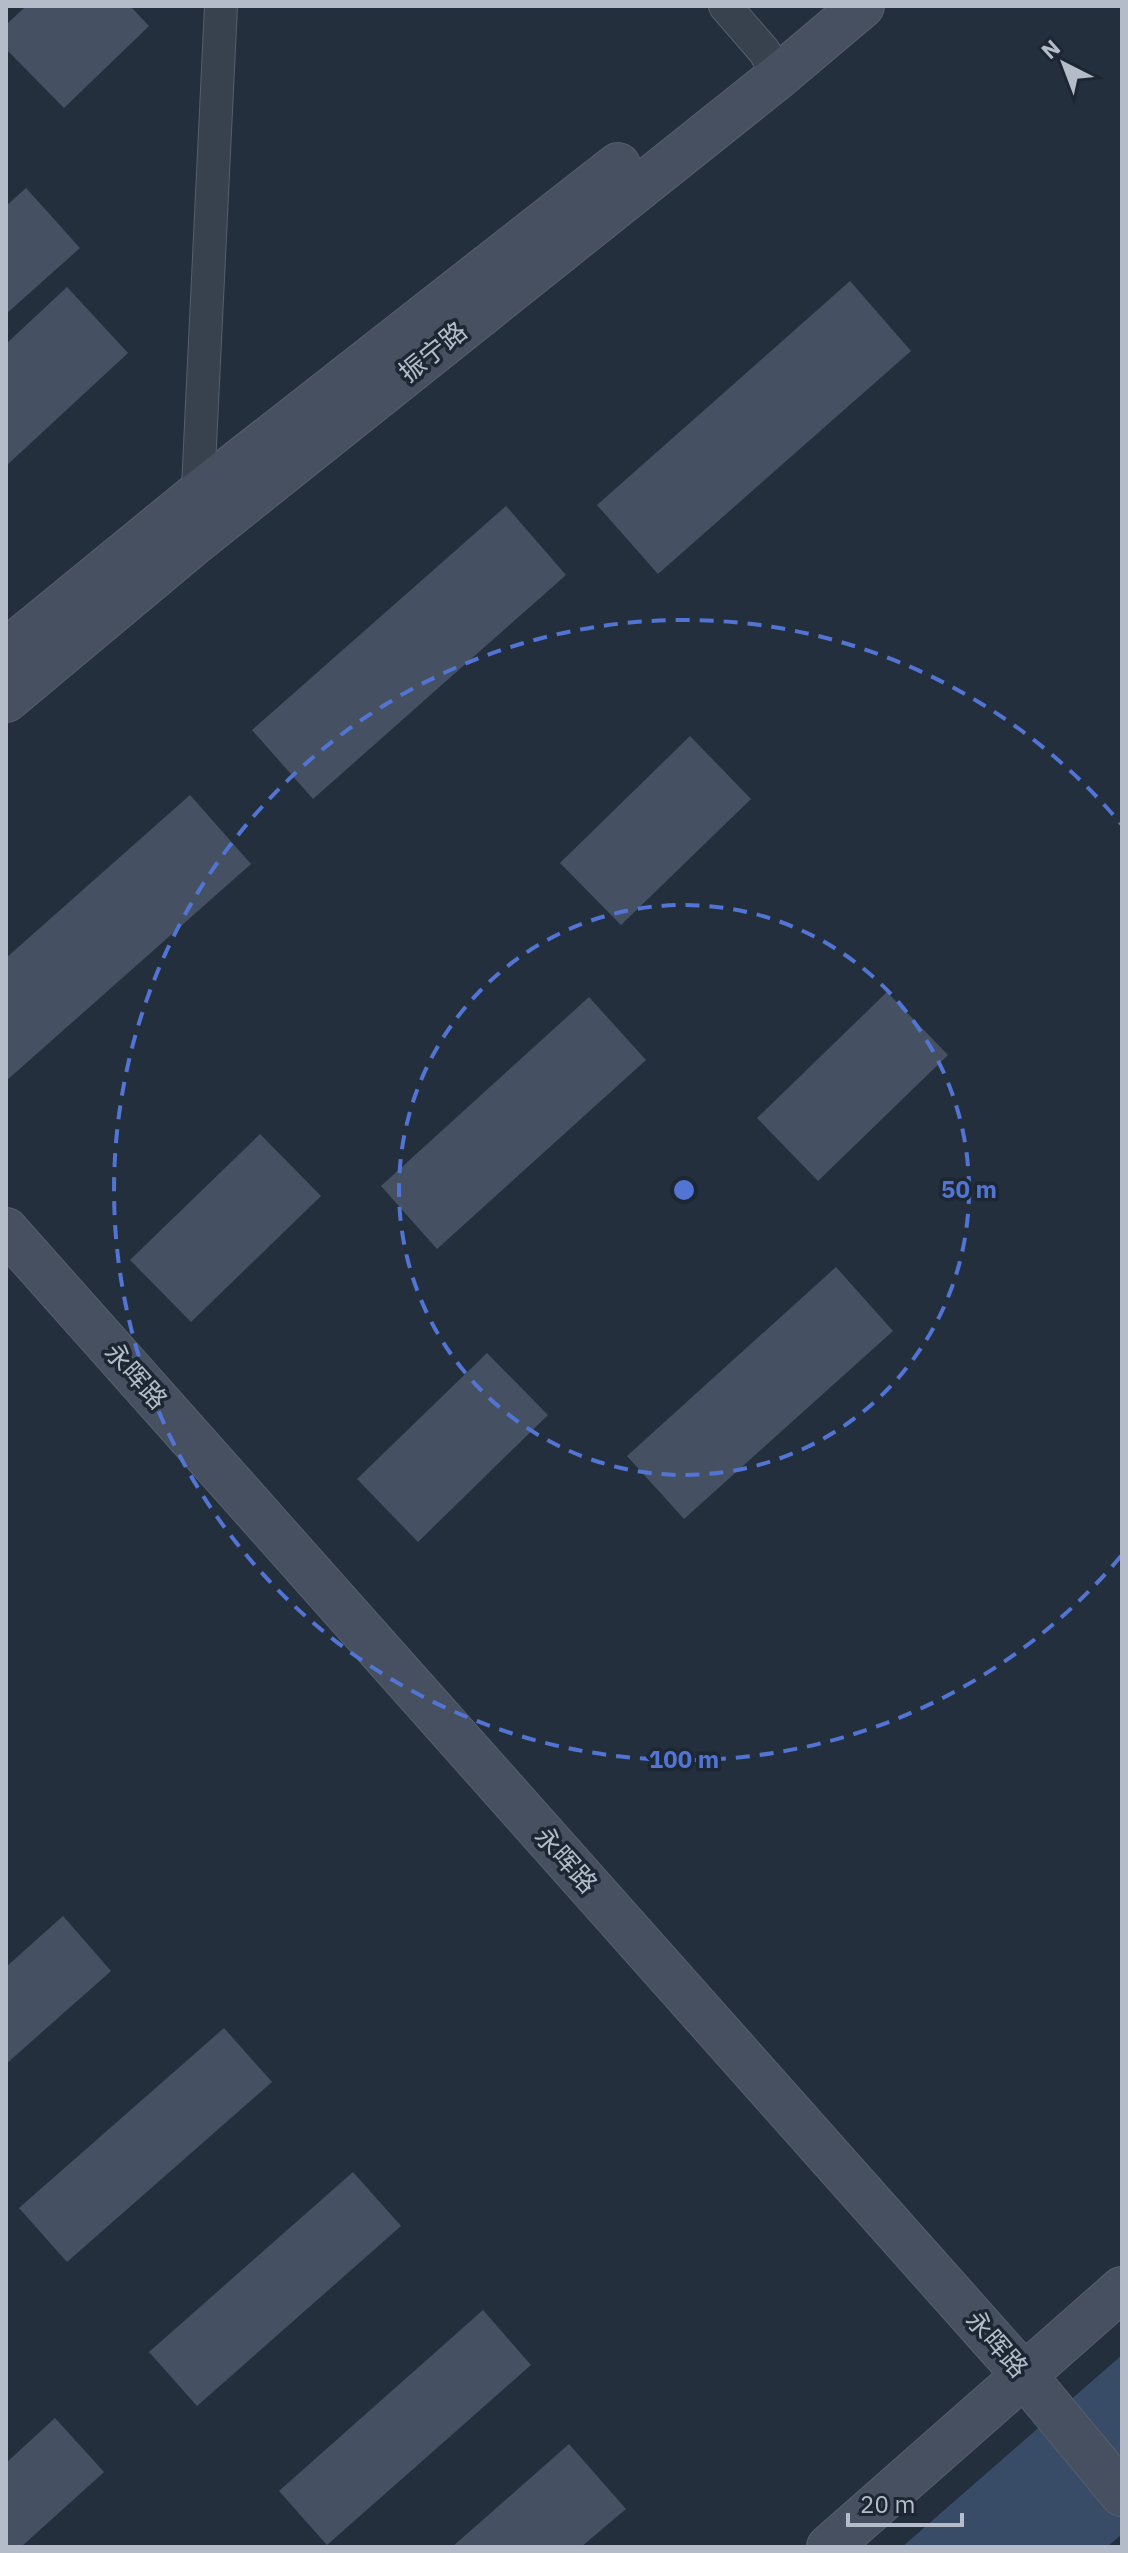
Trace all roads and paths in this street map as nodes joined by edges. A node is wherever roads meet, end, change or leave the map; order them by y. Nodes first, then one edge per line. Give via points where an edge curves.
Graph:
1 (221, 6) edge
2 (725, 6) edge
3 (817, 6) edge
4 (862, 6) edge
5 (771, 64) junction
6 (198, 494) junction
7 (194, 543) junction
8 (6, 651) edge
9 (6, 700) edge
10 (6, 1230) edge
11 (1122, 2289) edge
12 (1024, 2375) junction
13 (1122, 2494) edge
14 (829, 2547) edge

1 - 6 street
2 - 5 street
3 - 5 street, 振宁路
4 - 5 street, 振宁路
5 - 6 street, 振宁路
5 - 7 street, 振宁路
6 - 7 street
6 - 8 street, 振宁路
7 - 9 street, 振宁路
10 - 12 street, 永晖路
11 - 12 street
12 - 13 street, 永晖路
12 - 14 street

